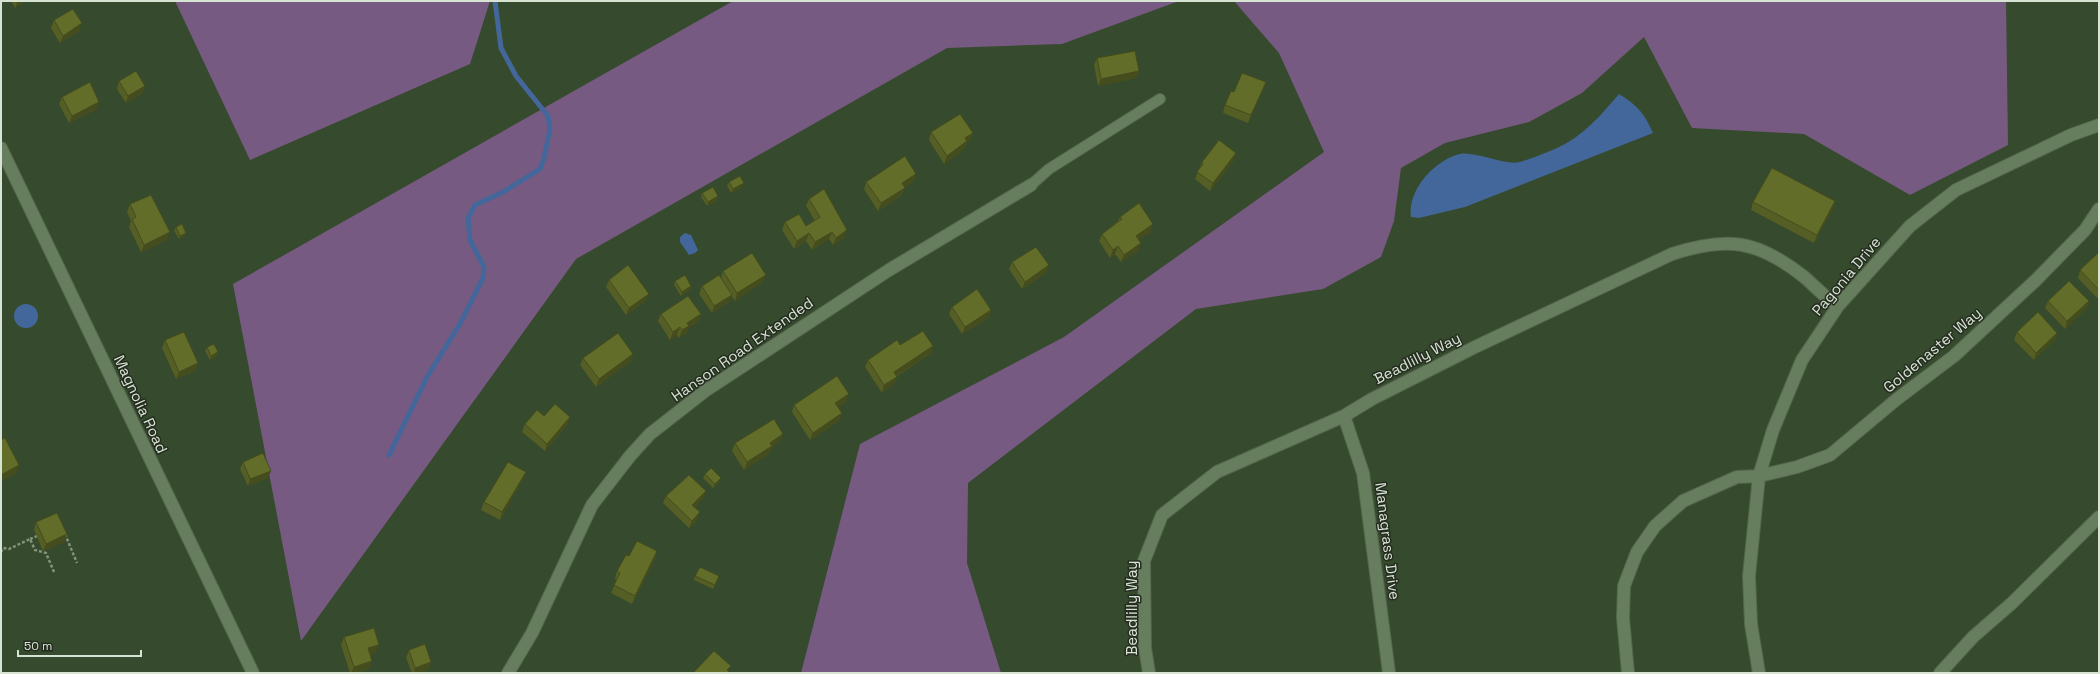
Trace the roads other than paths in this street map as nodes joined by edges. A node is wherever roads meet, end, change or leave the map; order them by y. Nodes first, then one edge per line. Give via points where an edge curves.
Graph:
1 (1160, 99) dead end
2 (2099, 126) edge
3 (1, 148) edge
4 (1031, 185) joint
5 (2099, 209) edge
6 (1838, 306) junction
7 (1344, 416) junction
8 (1759, 476) junction
9 (2099, 517) edge
10 (253, 673) edge
11 (508, 673) edge
12 (1149, 673) edge
13 (1389, 673) edge
14 (1628, 673) edge
15 (1759, 673) edge
16 (1940, 673) edge

1 - 4 lane via 1049,169
2 - 6 street, Pagonia Drive via 2071,135 1956,190 1910,226
3 - 10 street, Magnolia Road
4 - 11 street, Hanson Road Extended via 883,274 705,391 650,434 592,505 532,633
5 - 8 street, Goldenaster Way via 2085,230 2035,281 1954,356 1897,399 1870,424 1830,455 1797,468
6 - 7 street, Beadlilly Way via 1823,296 1804,277 1754,247 1730,242 1693,248 1672,254 1488,341 1372,399
6 - 8 street, Pagonia Drive via 1802,360 1773,430
7 - 12 street, Beadlilly Way via 1217,472 1162,515 1144,561 1145,648
7 - 13 street, Managrass Drive via 1363,472
8 - 14 street, Goldenaster Way via 1738,477 1684,501 1655,526 1638,552 1624,586 1623,618
8 - 15 street, Pagonia Drive via 1749,576 1750,624
9 - 16 street via 2012,603 1973,637

